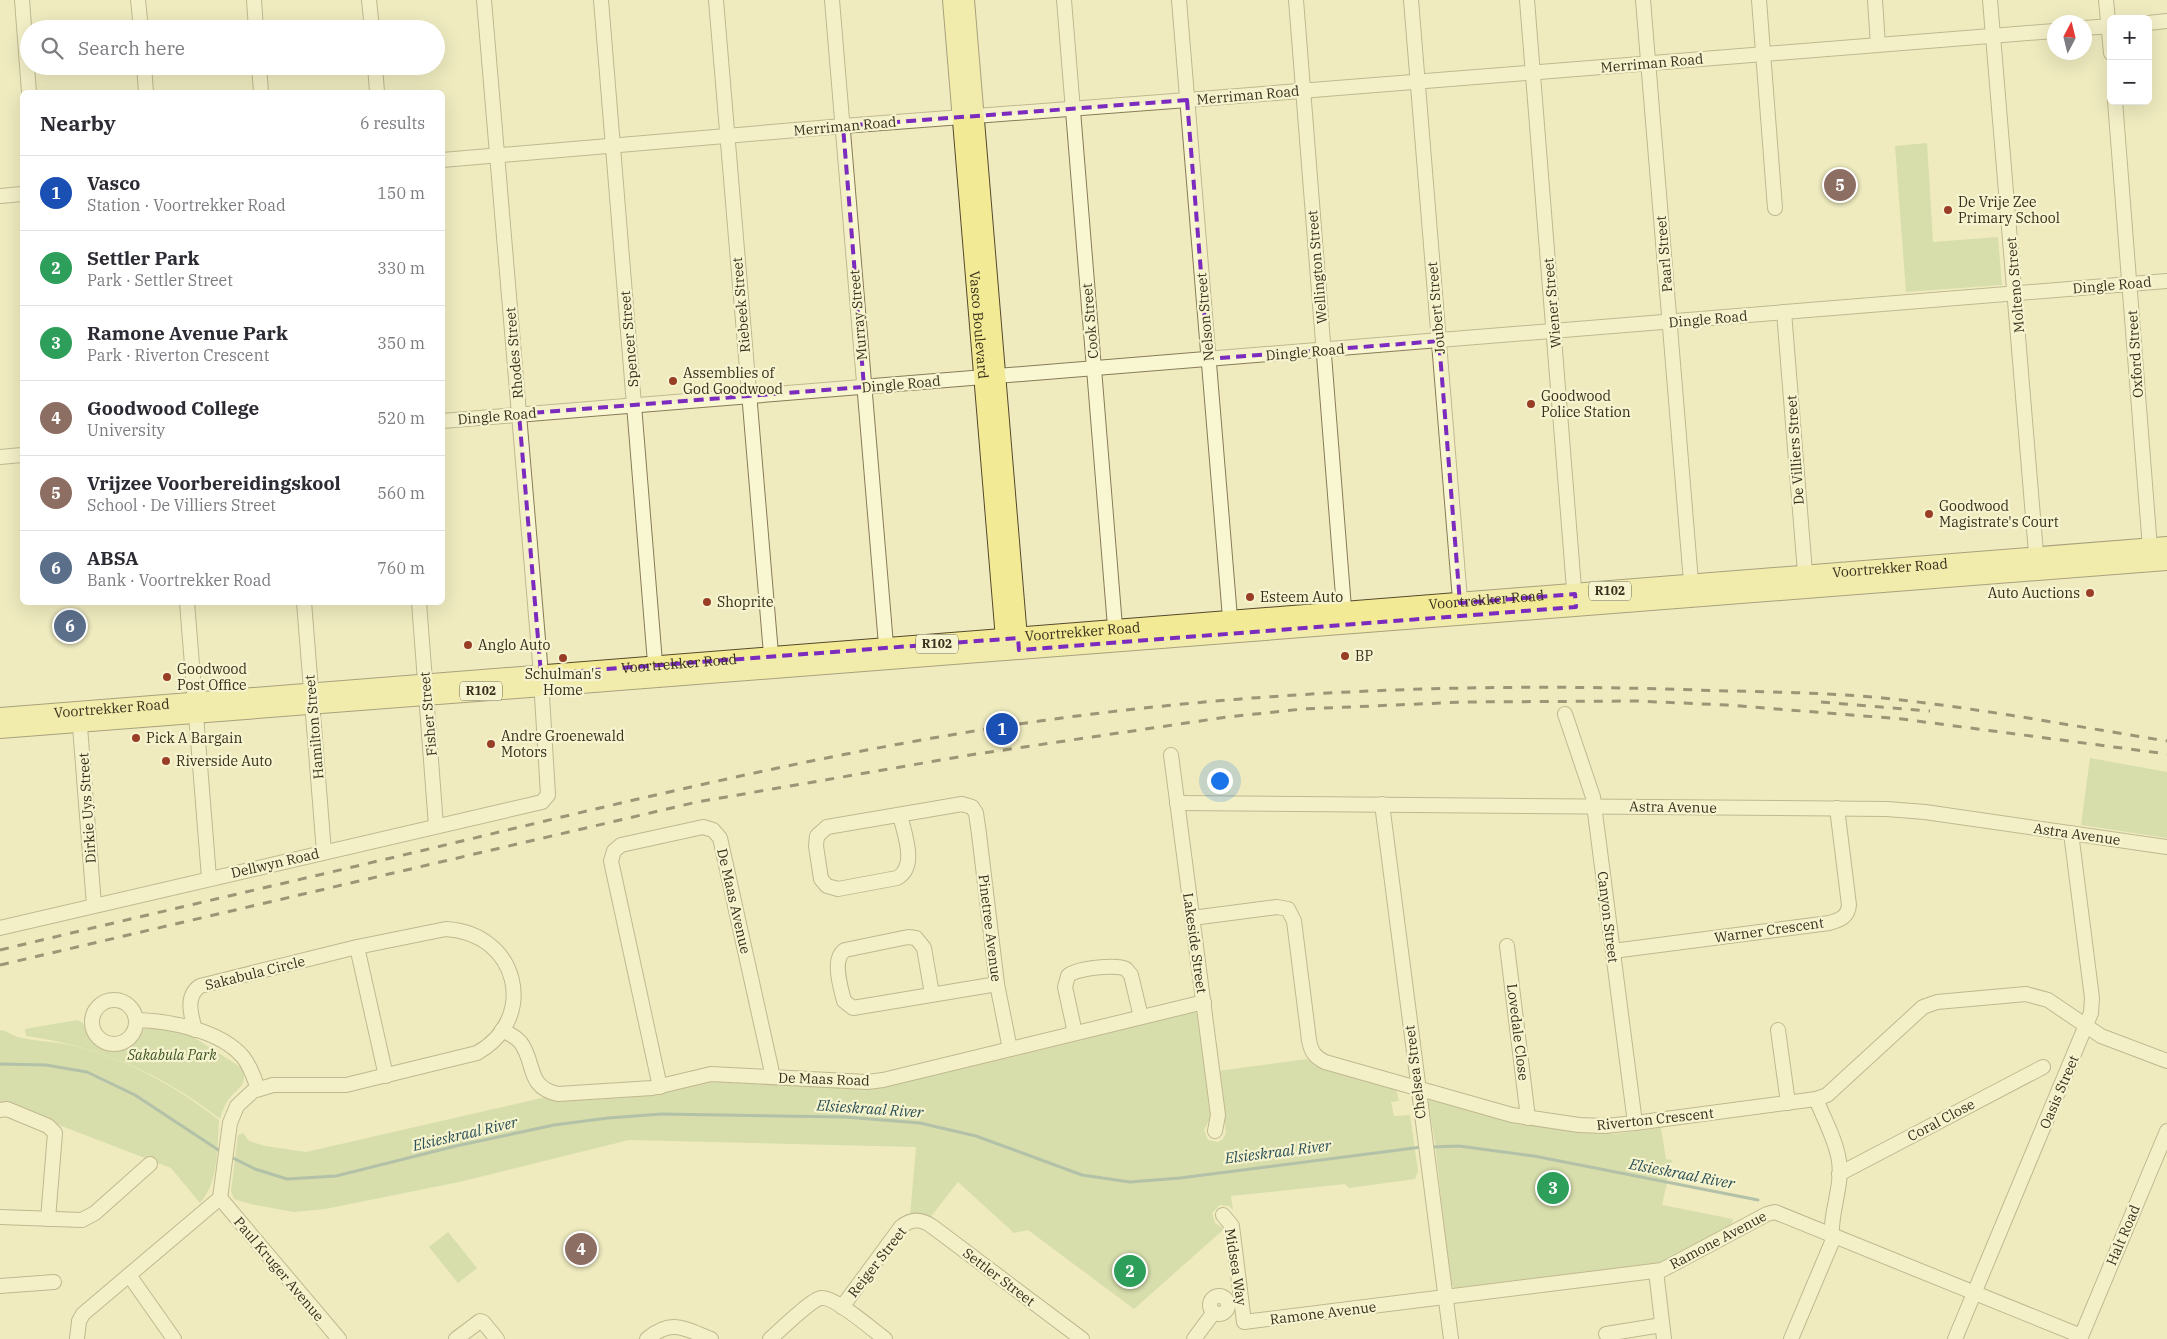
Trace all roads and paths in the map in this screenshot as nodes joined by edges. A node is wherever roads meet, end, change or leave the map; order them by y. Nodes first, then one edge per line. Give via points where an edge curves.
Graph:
1 (22, 0) edge
2 (138, 0) edge
3 (254, 0) edge
4 (369, 0) edge
5 (484, 0) edge
6 (601, 0) edge
7 (716, 0) edge
8 (832, 0) edge
9 (952, 0) edge
10 (965, 0) edge
11 (1064, 0) edge
12 (1179, 0) edge
13 (1296, 0) edge
14 (1411, 0) edge
15 (1526, 0) edge
16 (1643, 0) edge
17 (1759, 0) edge
18 (1875, 0) edge
19 (1990, 0) edge
20 (2106, 0) edge
21 (2108, 15) edge
22 (24, 20) edge
23 (140, 20) edge
24 (255, 20) edge
25 (371, 20) edge
26 (2167, 22) edge
27 (2152, 23) edge
28 (2107, 26) edge
29 (2092, 27) edge
30 (2047, 32) edge
31 (1993, 36) junction
32 (1878, 45) junction
33 (1763, 54) junction
34 (1648, 63) junction
35 (1532, 73) junction
36 (28, 75) edge
37 (145, 75) edge
38 (260, 75) edge
39 (376, 75) edge
40 (1418, 81) junction
41 (29, 90) edge
42 (146, 90) edge
43 (261, 90) edge
44 (377, 90) edge
45 (1303, 90) junction
46 (1187, 100) junction
47 (2115, 105) edge
48 (1073, 108) junction
49 (968, 116) junction
50 (842, 126) junction
51 (728, 136) junction
52 (613, 145) junction
53 (497, 156) junction
54 (445, 160) edge
55 (20, 194) edge
56 (0, 196) edge
57 (1775, 208) dead end
58 (2167, 281) edge
59 (2130, 284) junction
60 (2015, 294) junction
61 (1784, 312) junction
62 (1669, 322) junction
63 (1554, 332) junction
64 (1439, 341) junction
65 (1324, 350) junction
66 (1208, 359) junction
67 (1094, 368) junction
68 (989, 376) junction
69 (864, 387) junction
70 (748, 396) junction
71 (635, 404) junction
72 (519, 414) junction
73 (445, 421) edge
74 (20, 455) edge
75 (0, 457) edge
76 (2158, 547) edge
77 (2167, 561) edge
78 (2037, 564) junction
79 (1805, 582) junction
80 (1692, 590) junction
81 (1575, 600) junction
82 (186, 605) edge
83 (304, 605) edge
84 (419, 605) edge
85 (1460, 609) junction
86 (1345, 618) junction
87 (1230, 627) junction
88 (1115, 636) junction
89 (1012, 644) junction
90 (887, 654) junction
91 (771, 663) junction
92 (656, 672) junction
93 (541, 681) junction
94 (426, 690) junction
95 (312, 699) junction
96 (196, 708) junction
97 (1565, 714) dead end
98 (0, 717) edge
99 (79, 717) junction
100 (0, 729) edge
101 (1171, 755) dead end
102 (548, 795) joint
103 (1177, 803) junction
104 (1382, 804) junction
105 (1594, 806) junction
106 (1837, 808) junction
107 (900, 815) junction
108 (436, 826) junction
109 (2071, 833) junction
110 (2167, 847) edge
111 (324, 852) junction
112 (209, 878) junction
113 (94, 905) junction
114 (1192, 918) junction
115 (0, 928) edge
116 (1507, 946) dead end
117 (356, 947) junction
118 (1613, 951) junction
119 (996, 984) junction
120 (932, 994) junction
121 (1204, 1002) junction
122 (1141, 1018) junction
123 (136, 1020) dead end
124 (2087, 1026) junction
125 (196, 1030) junction
126 (502, 1030) junction
127 (1778, 1030) dead end
128 (1075, 1033) junction
129 (1010, 1049) junction
130 (2167, 1060) edge
131 (2043, 1067) dead end
132 (386, 1076) junction
133 (772, 1077) junction
134 (660, 1086) junction
135 (1418, 1087) junction
136 (258, 1089) junction
137 (1816, 1099) junction
138 (1788, 1103) junction
139 (0, 1110) edge
140 (1528, 1118) junction
141 (1635, 1124) junction
142 (1215, 1131) dead end
143 (2167, 1131) edge
144 (150, 1164) dead end
145 (1839, 1174) junction
146 (220, 1198) junction
147 (1223, 1215) dead end
148 (0, 1217) edge
149 (48, 1220) junction
150 (914, 1220) joint
151 (1831, 1233) junction
152 (1656, 1270) junction
153 (130, 1275) junction
154 (54, 1282) dead end
155 (0, 1286) edge
156 (1974, 1293) junction
157 (1445, 1297) junction
158 (842, 1307) junction
159 (1214, 1312) dead end
160 (1244, 1322) joint
161 (1663, 1332) edge
162 (1606, 1334) dead end
163 (2080, 1338) edge
164 (77, 1339) edge
165 (174, 1339) edge
166 (339, 1339) edge
167 (456, 1339) edge
168 (497, 1339) edge
169 (648, 1339) edge
170 (711, 1339) edge
171 (770, 1339) edge
172 (885, 1339) edge
173 (1082, 1339) edge
174 (1194, 1339) edge
175 (1450, 1339) edge
176 (1791, 1339) edge
177 (1955, 1339) edge

1 - 22 street
2 - 23 street
3 - 24 street
4 - 25 street
5 - 53 street, Rhodes Street
6 - 52 street, Spencer Street
7 - 51 street, Riebeek Street
8 - 50 street, Murray Street
9 - 49 main road, Vasco Boulevard
10 - 49 main road, Vasco Boulevard
11 - 48 street, Cook Street
12 - 46 street, Nelson Street
13 - 45 street, Wellington Street
14 - 40 street, Joubert Street
15 - 35 street, Wiener Street
16 - 34 street, Paarl Street
17 - 33 street
18 - 32 street
19 - 31 street, Molteno Street
20 - 21 street
26 - 27 street
28 - 29 street
30 - 31 street, Merriman Road
31 - 32 street, Merriman Road
31 - 60 street, Molteno Street
32 - 33 street, Merriman Road
33 - 34 street, Merriman Road
33 - 57 street
34 - 35 street, Merriman Road
34 - 62 street, Paarl Street
35 - 40 street, Merriman Road
35 - 63 street, Wiener Street
36 - 41 street
37 - 42 street
38 - 43 street
39 - 44 street
40 - 45 street, Merriman Road
40 - 64 street, Joubert Street
45 - 46 street, Merriman Road
45 - 65 street, Wellington Street
46 - 48 street, Merriman Road
46 - 66 street, Nelson Street
47 - 59 street, Oxford Street
48 - 49 street, Merriman Road
48 - 67 street, Cook Street
49 - 50 street, Merriman Road
49 - 68 main road, Vasco Boulevard
50 - 51 street, Merriman Road
50 - 69 street, Murray Street
51 - 52 street, Merriman Road
51 - 70 street, Riebeek Street
52 - 53 street, Merriman Road
52 - 71 street, Spencer Street
53 - 54 street, Merriman Road
53 - 72 street, Rhodes Street
55 - 56 street
58 - 59 street, Dingle Road
59 - 60 street, Dingle Road
59 - 76 street, Oxford Street
60 - 61 street, Dingle Road
60 - 78 street, Molteno Street
61 - 62 street, Dingle Road
61 - 79 street, De Villiers Street
62 - 63 street, Dingle Road
62 - 80 street, Paarl Street
63 - 64 street, Dingle Road
63 - 81 street, Wiener Street
64 - 65 street, Dingle Road
64 - 85 street, Joubert Street
65 - 66 street, Dingle Road
65 - 86 street, Wellington Street
66 - 67 street, Dingle Road
66 - 87 street, Nelson Street
67 - 68 street, Dingle Road
67 - 88 street, Cook Street
68 - 69 street, Dingle Road
68 - 89 main road, Vasco Boulevard
69 - 70 street, Dingle Road
69 - 90 street, Murray Street
70 - 71 street, Dingle Road
70 - 91 street, Riebeek Street
71 - 72 street, Dingle Road
71 - 92 street, Spencer Street
72 - 73 street, Dingle Road
72 - 93 street, Rhodes Street
74 - 75 street
76 - 78 main road, Voortrekker Road / R102
77 - 78 main road, Voortrekker Road / R102
78 - 79 main road, Voortrekker Road / R102
79 - 80 main road, Voortrekker Road / R102
80 - 81 main road, Voortrekker Road / R102
81 - 85 main road, Voortrekker Road / R102
82 - 96 street
83 - 95 street, Hamilton Street
84 - 94 street, Fisher Street
85 - 86 main road, Voortrekker Road / R102
86 - 87 main road, Voortrekker Road / R102
87 - 88 main road, Voortrekker Road / R102
88 - 89 main road, Voortrekker Road / R102
89 - 90 main road, Voortrekker Road / R102
90 - 91 main road, Voortrekker Road / R102
91 - 92 main road, Voortrekker Road / R102
92 - 93 main road, Voortrekker Road / R102
93 - 94 main road, Voortrekker Road / R102
93 - 102 street, Rhodes Street
94 - 95 main road, Voortrekker Road / R102
94 - 108 street, Fisher Street
95 - 96 main road, Voortrekker Road / R102
95 - 111 street, Hamilton Street
96 - 99 main road, Voortrekker Road / R102
96 - 112 street
97 - 105 street, Canyon Street
98 - 99 main road, Voortrekker Road / R102
99 - 100 main road, Voortrekker Road / R102
99 - 113 street, Dirkie Uys Street
101 - 103 street, Lakeside Street
102 - 108 street, Dellwyn Road via 542,802
103 - 104 street, Astra Avenue
103 - 114 street, Lakeside Street
104 - 105 street, Astra Avenue
104 - 135 street, Chelsea Street
105 - 106 street, Astra Avenue
105 - 118 street, Canyon Street
106 - 109 street, Astra Avenue via 1925,812
106 - 118 street, Warner Crescent via 1849,905 1842,919
107 - 107 street via 908,857 903,874 897,878 838,889 824,882 816,846 817,836 822,830
107 - 119 street, Pinetree Avenue via 962,804 972,807 976,814
108 - 111 street, Dellwyn Road
109 - 110 street, Astra Avenue
109 - 124 street, Oasis Street via 2092,998
111 - 112 street, Dellwyn Road
112 - 113 street, Dellwyn Road
113 - 115 street, Dellwyn Road
114 - 121 street, Lakeside Street
114 - 135 street, Riverton Crescent via 1277,907 1288,909 1294,921 1309,1040 1314,1054 1325,1062
116 - 140 street, Lovedale Close
117 - 125 street, Sakabula Circle via 200,986 190,1001
117 - 126 street, Sakabula Circle via 446,929 472,933 497,951 510,972 512,1003
117 - 132 street
118 - 141 street, Canyon Street
119 - 120 street
119 - 129 street, Pinetree Avenue
120 - 120 street via 864,1008 850,1007 842,994 839,956 845,950 916,938 924,948
121 - 122 street, De Maas Road
121 - 142 street, Lakeside Street via 1218,1115
122 - 128 street, De Maas Road
122 - 128 street via 1126,969 1116,966 1076,971 1068,976 1065,987
123 - 125 street
124 - 130 street, Riverton Crescent via 2101,1036
124 - 137 street, Riverton Crescent via 2048,1000 2026,994 1932,1003 1920,1009 1827,1095
124 - 156 street, Oasis Street
125 - 136 street via 223,1042 242,1056
126 - 132 street, Sakabula Circle via 477,1054
126 - 134 street, De Maas Road via 519,1041 537,1083 552,1092 568,1094
127 - 138 street
128 - 129 street, De Maas Road
129 - 133 street, De Maas Road via 874,1081
131 - 145 street, Coral Close
132 - 136 street, Sakabula Circle via 342,1086 282,1084
133 - 134 street, De Maas Road via 707,1074
133 - 134 street, De Maas Avenue via 720,838 713,830 703,827 621,845 614,851 611,861
135 - 140 street, Riverton Crescent
135 - 157 street, Chelsea Street
136 - 146 street, Sakabula Circle via 244,1097 237,1106 229,1128
137 - 138 street, Riverton Crescent
137 - 145 street via 1837,1153
138 - 141 street, Riverton Crescent
139 - 149 street via 7,1109 48,1126 55,1134
140 - 141 street, Riverton Crescent via 1588,1125
143 - 163 street, Halt Road
144 - 149 street via 89,1217
145 - 151 street
146 - 153 street
146 - 166 street, Paul Kruger Avenue
147 - 160 street, Midsea Way via 1232,1226
148 - 149 street
150 - 158 street, Reiger Street via 901,1227
150 - 173 street, Settler Street via 933,1227
151 - 152 street, Ramone Avenue via 1780,1212 1771,1212 1662,1270
151 - 156 street, Ramone Avenue
151 - 176 street via 1832,1242
152 - 157 street, Ramone Avenue
152 - 161 street
153 - 164 street via 84,1314 79,1321
153 - 165 street
154 - 155 street
156 - 163 street, Ramone Avenue
156 - 177 street, Oasis Street
157 - 160 street, Ramone Avenue
157 - 175 street, Chelsea Street
158 - 171 street via 826,1298 816,1300
158 - 172 street
159 - 174 street
161 - 162 street
167 - 168 street via 478,1322 483,1322
169 - 170 street via 667,1327 680,1327

